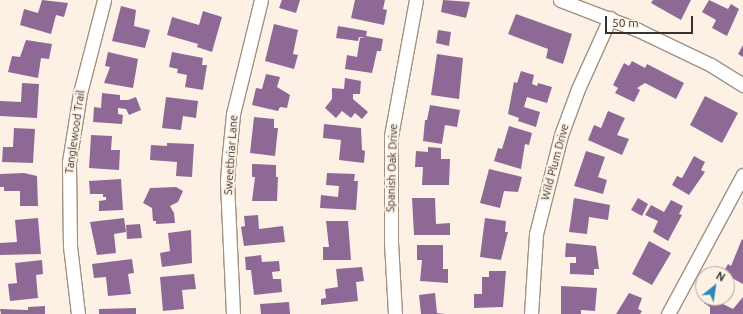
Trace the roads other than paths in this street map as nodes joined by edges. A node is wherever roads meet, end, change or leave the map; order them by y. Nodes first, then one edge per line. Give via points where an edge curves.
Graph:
1 (104, 0) edge
2 (261, 0) edge
3 (416, 0) edge
4 (560, 0) edge
5 (610, 18) junction
6 (743, 85) edge
7 (743, 175) edge
8 (78, 314) edge
9 (233, 314) edge
10 (395, 314) edge
11 (531, 314) edge
12 (668, 314) edge

1 - 8 street, Tanglewood Trail via 80,93 69,162 70,246
2 - 9 street, Sweetbriar Lane via 235,107 228,155 227,189
3 - 10 street, Spanish Oak Drive via 391,136 390,235
4 - 5 street
5 - 6 street via 711,65
5 - 11 street, Wild Plum Drive via 578,88 561,135 536,234
7 - 12 street

